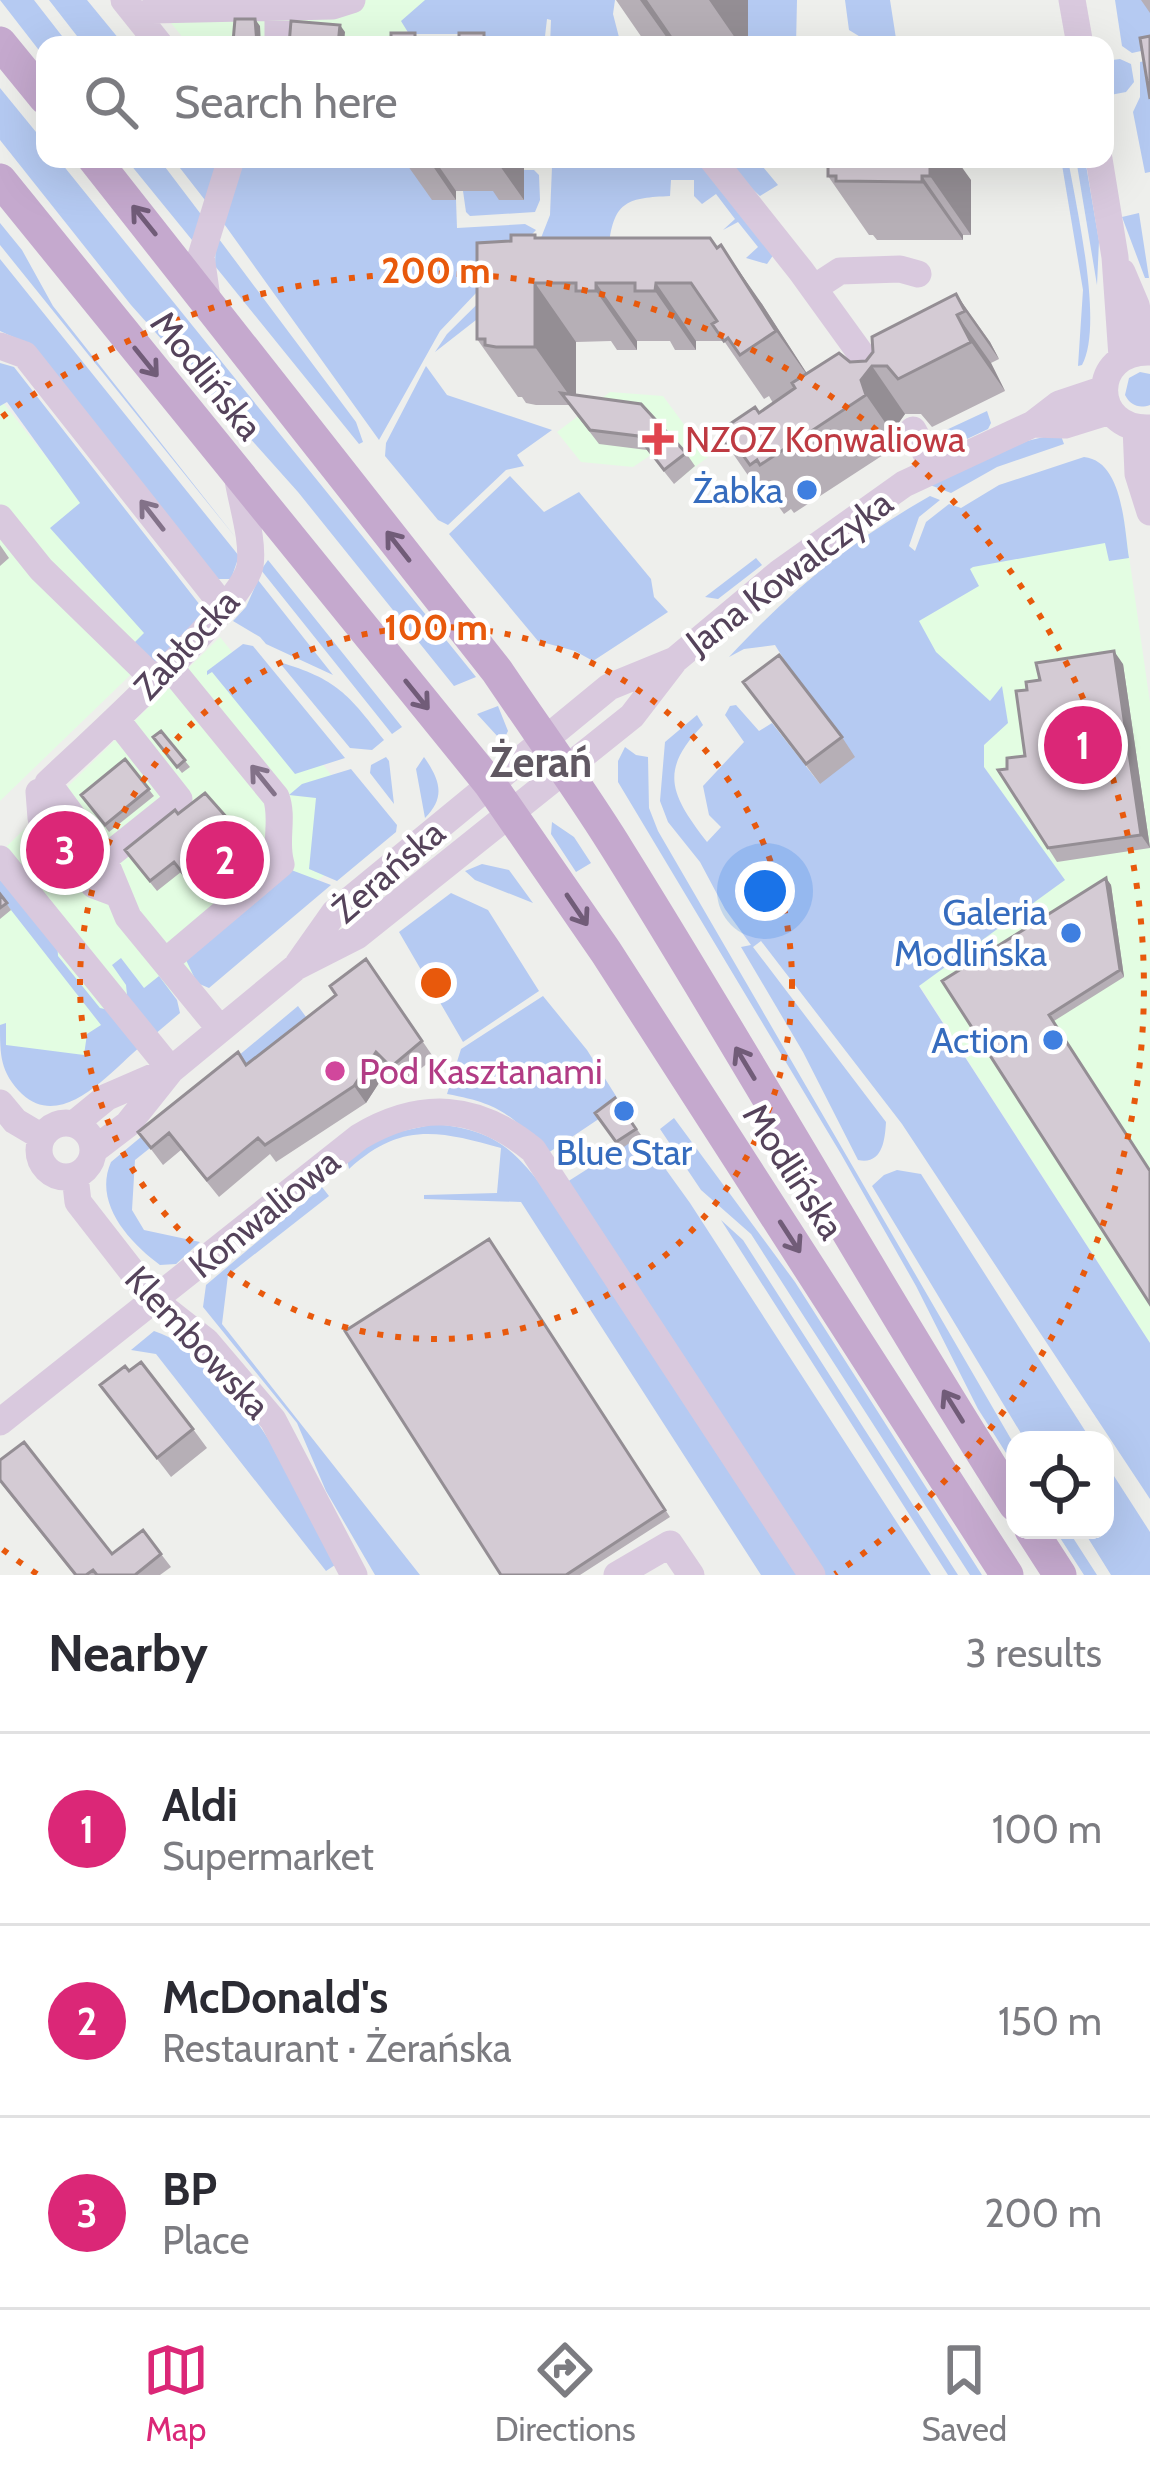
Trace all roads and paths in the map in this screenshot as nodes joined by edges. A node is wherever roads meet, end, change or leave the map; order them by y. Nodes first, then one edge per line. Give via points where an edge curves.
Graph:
1 (352, 0) edge
2 (1072, 0) edge
3 (196, 4) edge
4 (278, 7) junction
5 (132, 10) edge
6 (153, 36) edge
7 (278, 36) edge
8 (1078, 36) edge
9 (0, 43) edge
10 (36, 87) edge
11 (101, 168) edge
12 (228, 168) edge
13 (719, 168) edge
14 (1100, 168) edge
15 (0, 180) edge
16 (918, 274) dead end
17 (814, 289) junction
18 (207, 298) junction
19 (0, 346) edge
20 (1140, 354) edge
21 (890, 394) edge
22 (1107, 400) junction
23 (1143, 428) edge
24 (913, 430) dead end
25 (934, 468) junction
26 (237, 474) junction
27 (1150, 512) edge
28 (0, 518) edge
29 (224, 607) junction
30 (675, 659) junction
31 (162, 673) junction
32 (116, 719) junction
33 (546, 739) junction
34 (566, 769) junction
35 (490, 784) junction
36 (43, 788) junction
37 (511, 814) junction
38 (56, 838) dead end
39 (276, 850) junction
40 (0, 859) edge
41 (93, 865) junction
42 (136, 927) junction
43 (165, 962) junction
44 (296, 967) junction
45 (220, 1029) junction
46 (171, 1070) junction
47 (0, 1102) edge
48 (74, 1124) junction
49 (42, 1137) junction
50 (94, 1150) junction
51 (75, 1177) junction
52 (155, 1301) junction
53 (0, 1422) edge
54 (1006, 1490) edge
55 (1037, 1539) edge
56 (354, 1575) edge
57 (617, 1575) edge
58 (691, 1575) edge
59 (812, 1575) edge
60 (1006, 1575) edge
61 (1060, 1575) edge

1 - 4 street
2 - 8 street
3 - 4 street
3 - 5 street
4 - 7 street
5 - 6 street
9 - 10 main road
18 -> 11 main road, Modlińska
12 - 18 street via 201,256
13 - 17 street
14 - 20 street
15 -> 26 main road, Modlińska
16 - 17 street via 840,272
17 - 21 street
33 -> 18 main road, Modlińska
29 -> 19 street via 25,355
20 - 22 street via 1112,366
22 - 23 street
22 - 25 street, Jana Kowalczyka via 1065,425 1033,424
23 - 27 street via 1138,474
24 - 25 street
25 - 30 street, Jana Kowalczyka via 778,573
26 - 29 street, Zabłocka via 251,563
26 -> 35 main road, Modlińska
28 - 31 street via 40,569
29 - 31 street, Zabłocka
30 - 33 street, Jana Kowalczyka via 609,687
30 - 34 street, Jana Kowalczyka via 632,716
31 - 32 street, Zabłocka
39 -> 31 street via 276,797
32 - 36 street, Zabłocka
32 - 41 street via 178,799
33 - 34 main road, Modlińska
33 - 35 street
34 - 37 street
54 -> 34 main road, Modlińska
35 - 37 main road, Modlińska
35 - 44 street, Żerańska via 334,913
36 - 38 street via 41,818
36 - 41 street
37 - 44 street, Żerańska via 356,936
37 -> 60 main road, Modlińska
39 - 42 street via 181,932 167,937
39 - 43 street via 281,865
40 - 46 street
41 - 42 street
42 - 43 street
43 - 45 street
44 - 45 street, Żerańska
45 - 46 street, Żerańska
46 - 48 street, Żerańska via 107,1097
46 - 50 street, Żerańska via 128,1124
47 - 49 street
48 - 49 street
48 - 50 street
49 - 51 street via 50,1172
50 - 51 street
51 - 52 street, Klembowska via 78,1202
52 - 53 street, Konwaliowa
52 - 56 street, Klembowska via 206,1341 273,1420
52 - 59 street, Konwaliowa via 383,1123 439,1112 489,1120 533,1150
55 - 61 main road
57 - 58 street via 670,1544

